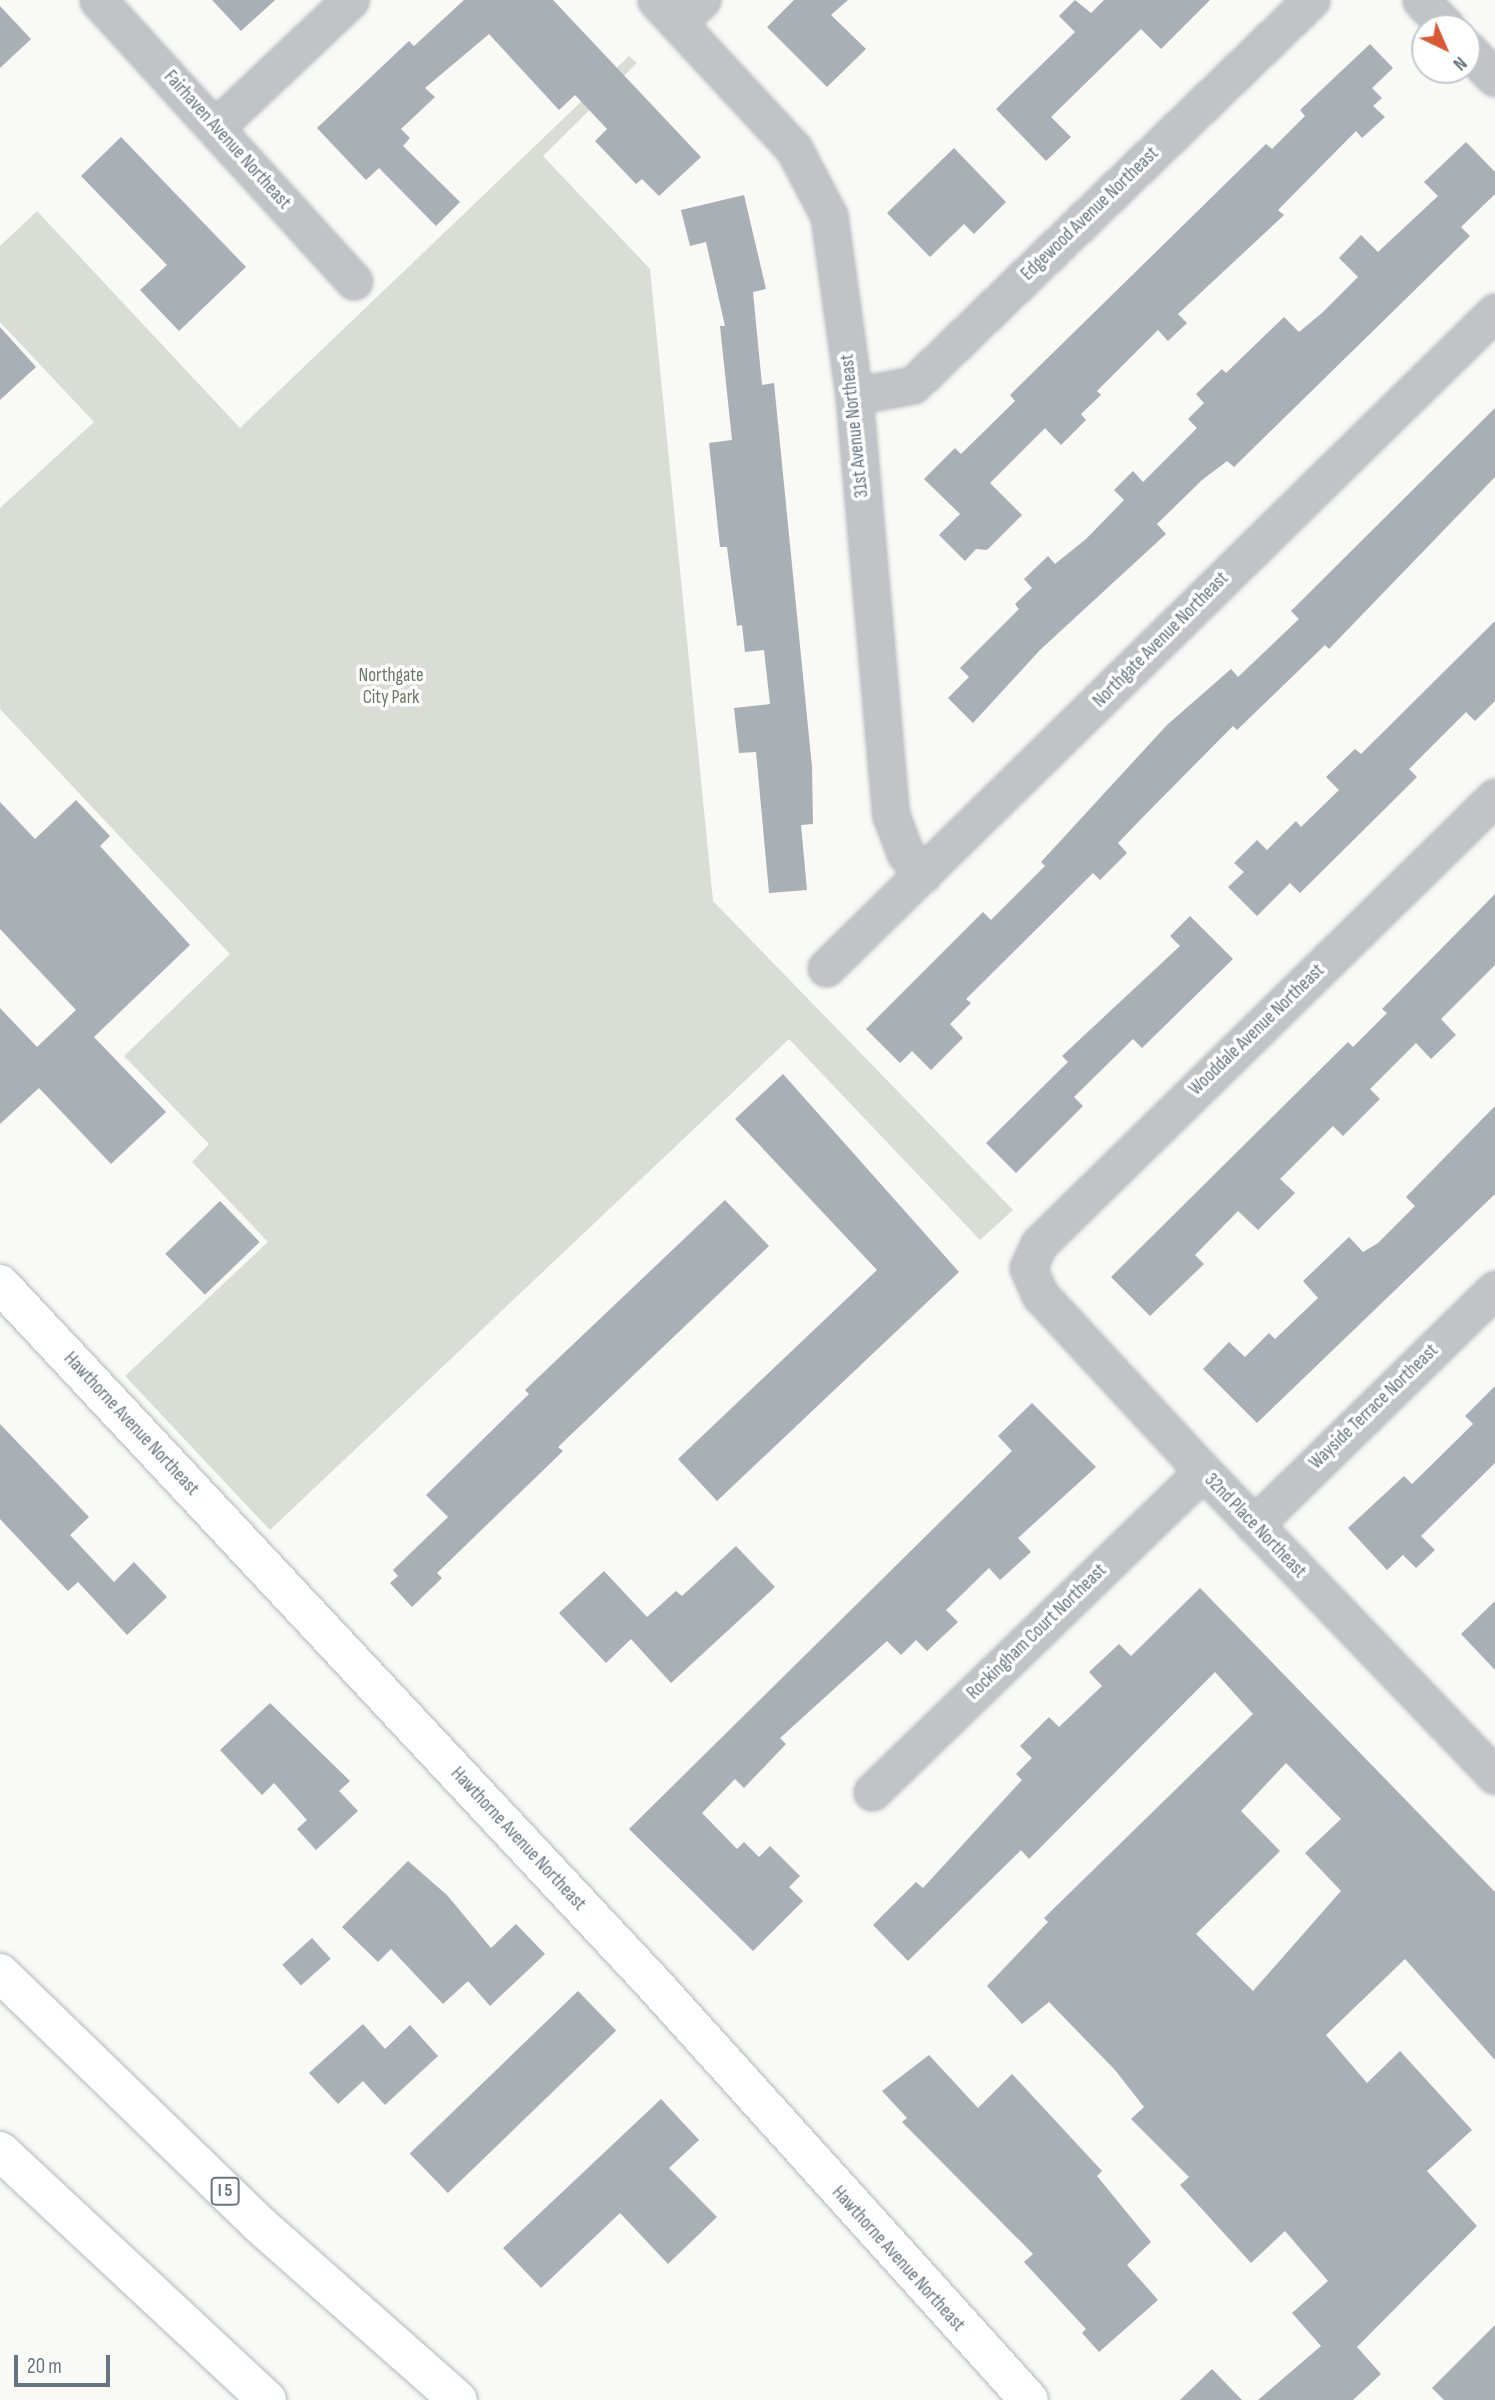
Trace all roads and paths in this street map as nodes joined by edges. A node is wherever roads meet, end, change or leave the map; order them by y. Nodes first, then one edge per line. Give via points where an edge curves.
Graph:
1 (97, 0) edge
2 (349, 0) edge
3 (1311, 0) edge
4 (1421, 0) edge
5 (678, 7) edge
6 (1434, 14) edge
7 (1481, 64) edge
8 (1495, 78) edge
9 (218, 125) junction
10 (354, 281) dead end
11 (1495, 312) edge
12 (854, 396) junction
13 (1495, 797) edge
14 (923, 875) junction
15 (826, 968) dead end
16 (1028, 1268) joint
17 (0, 1284) edge
18 (1495, 1289) edge
19 (1203, 1471) junction
20 (1254, 1525) junction
21 (1491, 1764) edge
22 (872, 1792) dead end
23 (0, 1973) edge
24 (0, 2151) edge
25 (267, 2400) edge
26 (458, 2400) edge
27 (1029, 2400) edge

1 - 9 street, Fairhaven Avenue Northeast
2 - 9 street
3 - 12 street, Edgewood Avenue Northeast via 913,385
4 - 6 street
5 - 12 street, 31st Avenue Northeast via 794,149 817,184 829,216
7 - 8 street
9 - 10 street, Fairhaven Avenue Northeast
11 - 14 street, Northgate Avenue Northeast
12 - 14 street, 31st Avenue Northeast via 891,816 905,853
13 - 16 street, Wooddale Avenue Northeast via 1039,1244
14 - 15 street, Northgate Avenue Northeast
16 - 19 street, 32nd Place Northeast via 1040,1295
17 - 27 main road, Hawthorne Avenue Northeast via 653,1983
18 - 20 street, Wayside Terrace Northeast
19 - 20 street, 32nd Place Northeast
19 - 22 street, Rockingham Court Northeast
20 - 21 street, 32nd Place Northeast
23 - 26 main road, I 5 via 240,2206
24 - 25 main road

